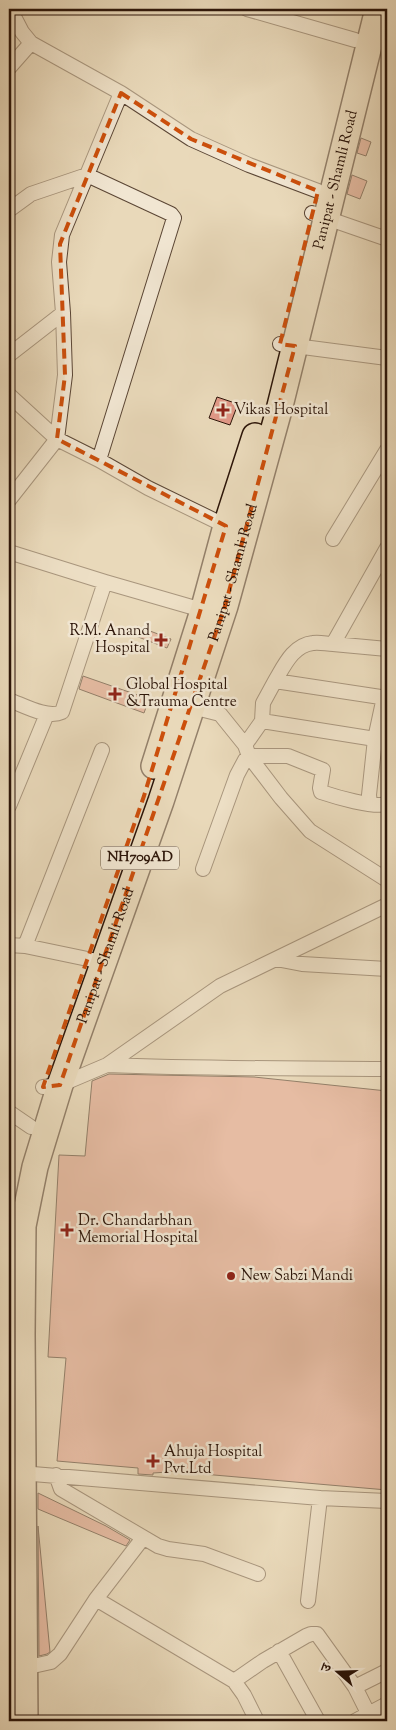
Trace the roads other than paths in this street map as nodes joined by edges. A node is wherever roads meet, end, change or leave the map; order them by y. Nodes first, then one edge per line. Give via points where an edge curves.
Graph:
1 (10, 9) edge
2 (247, 9) edge
3 (363, 9) edge
4 (378, 9) edge
5 (355, 40) junction
6 (31, 43) junction
7 (9, 68) edge
8 (121, 93) junction
9 (87, 175) junction
10 (319, 207) junction
11 (9, 210) edge
12 (387, 239) edge
13 (63, 312) junction
14 (288, 345) junction
15 (9, 355) edge
16 (387, 358) edge
17 (9, 395) edge
18 (57, 439) junction
19 (387, 450) edge
20 (99, 460) junction
21 (9, 500) edge
22 (226, 526) junction
23 (333, 538) dead end
24 (9, 552) edge
25 (386, 553) edge
26 (105, 582) junction
27 (212, 614) junction
28 (333, 644) junction
29 (386, 647) edge
30 (276, 681) junction
31 (386, 698) edge
32 (9, 700) edge
33 (192, 707) junction
34 (47, 714) junction
35 (262, 721) junction
36 (375, 739) junction
37 (102, 750) dead end
38 (247, 751) junction
39 (370, 804) junction
40 (387, 804) edge
41 (9, 806) edge
42 (203, 869) dead end
43 (387, 880) edge
44 (387, 906) edge
45 (9, 945) edge
46 (25, 946) junction
47 (276, 958) junction
48 (95, 960) junction
49 (387, 969) edge
50 (107, 1065) junction
51 (387, 1069) edge
52 (52, 1086) junction
53 (9, 1112) edge
54 (31, 1127) junction
55 (9, 1220) edge
56 (15, 1334) edge
57 (9, 1411) edge
58 (16, 1472) edge
59 (56, 1475) junction
60 (320, 1498) junction
61 (387, 1500) edge
62 (143, 1538) junction
63 (258, 1574) dead end
64 (96, 1599) junction
65 (308, 1601) dead end
66 (279, 1652) junction
67 (24, 1668) junction
68 (387, 1671) edge
69 (234, 1681) junction
70 (355, 1687) junction
71 (387, 1704) edge
72 (368, 1713) junction
73 (10, 1721) edge
74 (25, 1721) edge
75 (257, 1721) edge
76 (318, 1721) edge
77 (355, 1721) edge

1 - 6 street
2 - 5 street
3 - 5 highway, Panipat - Shamli Road / NH709AD
4 - 10 highway, Panipat - Shamli Road / NH709AD
5 - 10 highway, Panipat - Shamli Road / NH709AD
6 - 7 street
6 - 8 street
8 - 9 street
8 - 10 street via 191,140 249,165
9 - 11 street via 31,194
9 - 13 street via 60,244
9 - 20 street via 171,214 174,221
10 - 12 street
10 - 14 highway, Panipat - Shamli Road / NH709AD
13 - 15 street
13 - 18 street via 65,375
14 - 16 street
14 - 22 highway, Panipat - Shamli Road / NH709AD
14 - 27 highway, Panipat - Shamli Road / NH709AD via 279,410
17 - 18 street
18 - 20 street
18 - 21 street
19 - 23 street
20 - 22 street
22 - 27 highway, Panipat - Shamli Road / NH709AD
24 - 26 street
25 - 28 street
26 - 27 street
26 - 34 street via 62,712
27 - 33 highway, Panipat - Shamli Road / NH709AD
27 - 48 highway, Panipat - Shamli Road / NH709AD via 144,796
28 - 29 street
28 - 30 street via 313,643 291,654
30 - 31 street
30 - 35 street via 263,703
31 - 36 street
32 - 34 street
33 - 38 street via 220,714
33 - 48 highway, Panipat - Shamli Road / NH709AD via 161,801
34 - 41 street
35 - 36 street
35 - 38 street
36 - 39 street
37 - 46 street
38 - 39 street via 282,755 322,769 321,792
38 - 42 street
38 - 43 street via 310,831
39 - 40 street
44 - 47 street
45 - 46 street
46 - 48 street
47 - 49 street via 302,964
47 - 50 street via 220,986
48 - 52 highway, Panipat - Shamli Road / NH709AD
50 - 51 street
50 - 52 street
52 - 54 highway, Panipat - Shamli Road / NH709AD
52 - 56 highway, Panipat - Shamli Road / NH709AD via 23,1226
53 - 54 street
54 - 55 highway, Panipat - Shamli Road / NH709AD
56 - 58 highway, Panipat - Shamli Road / NH709AD
57 - 58 highway, Panipat - Shamli Road / NH709AD
58 - 59 street
58 - 67 highway, Panipat - Shamli Road / NH709AD
58 - 73 highway, Panipat - Shamli Road / NH709AD
59 - 60 street
59 - 62 street via 62,1489
60 - 61 street
60 - 65 street
62 - 63 street via 168,1549 204,1554
62 - 64 street
64 - 67 street via 56,1659
64 - 69 street
66 - 69 street
66 - 70 street via 311,1634 319,1634
66 - 76 street
67 - 74 highway, Panipat - Shamli Road / NH709AD
68 - 70 street
69 - 75 street
70 - 72 street
71 - 72 street
72 - 77 street

